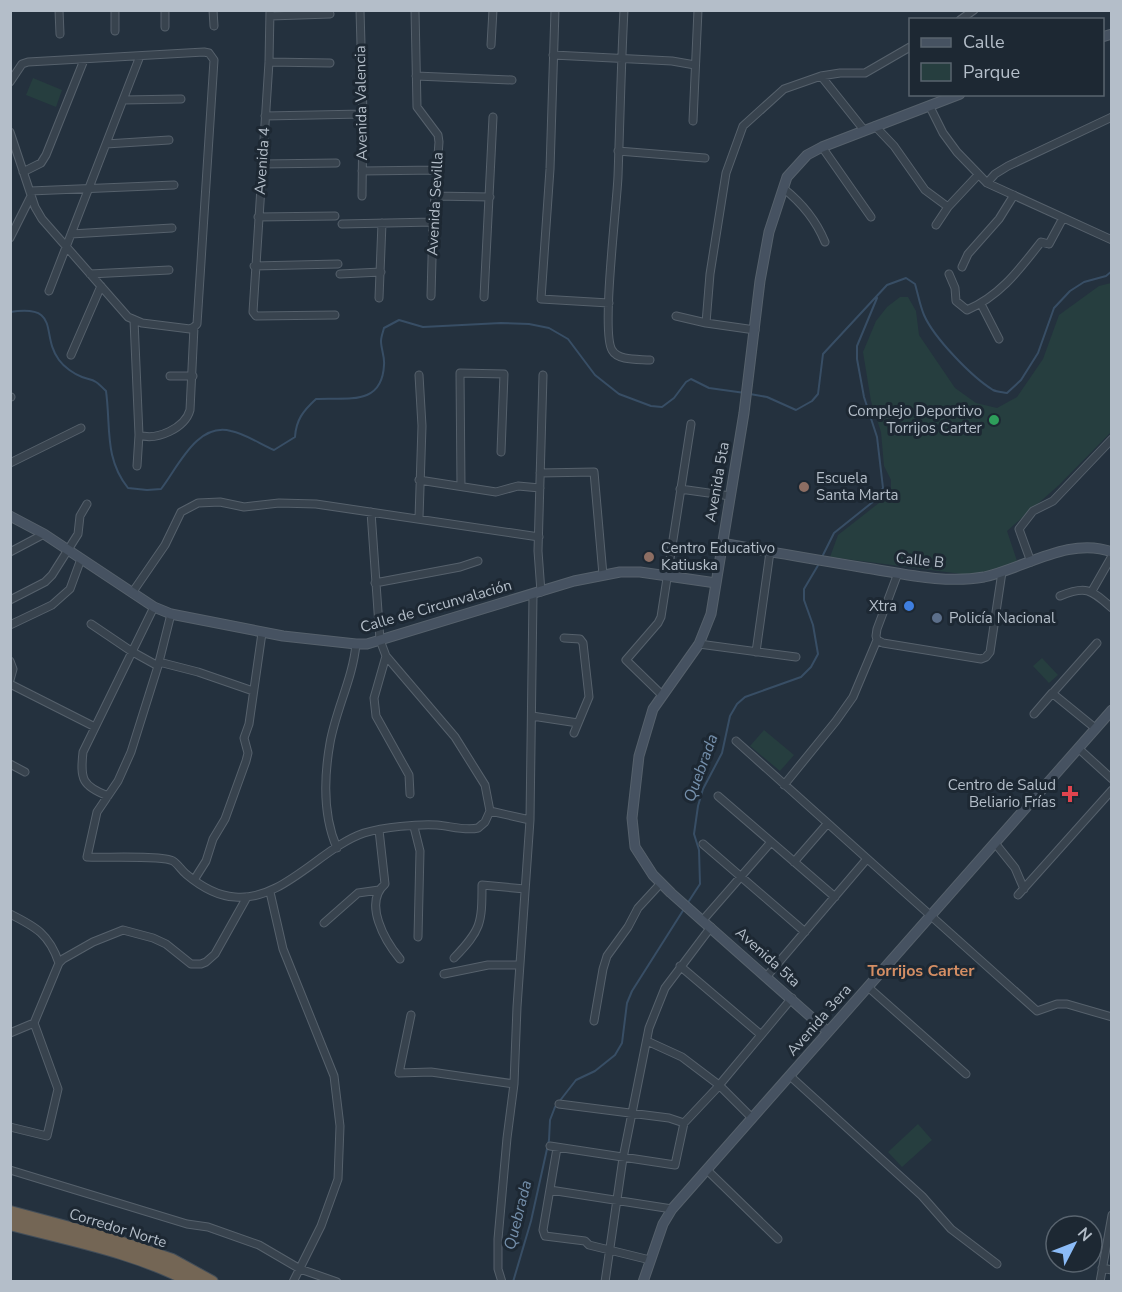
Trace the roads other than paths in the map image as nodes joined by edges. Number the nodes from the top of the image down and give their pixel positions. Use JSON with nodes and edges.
{"nodes":[{"id":1,"x":59,"y":10,"type":"edge"},
{"id":2,"x":115,"y":10,"type":"edge"},
{"id":3,"x":165,"y":10,"type":"edge"},
{"id":4,"x":213,"y":10,"type":"edge"},
{"id":5,"x":360,"y":10,"type":"edge"},
{"id":6,"x":415,"y":10,"type":"edge"},
{"id":7,"x":493,"y":10,"type":"edge"},
{"id":8,"x":555,"y":10,"type":"edge"},
{"id":9,"x":624,"y":10,"type":"edge"},
{"id":10,"x":698,"y":10,"type":"edge"},
{"id":11,"x":270,"y":13,"type":"edge"},
{"id":12,"x":330,"y":14,"type":"dead end"},
{"id":13,"x":214,"y":26,"type":"dead end"},
{"id":14,"x":165,"y":27,"type":"dead end"},
{"id":15,"x":115,"y":32,"type":"dead end"},
{"id":16,"x":60,"y":34,"type":"dead end"},
{"id":17,"x":491,"y":45,"type":"dead end"},
{"id":18,"x":909,"y":48,"type":"edge"},
{"id":19,"x":553,"y":55,"type":"junction"},
{"id":20,"x":140,"y":56,"type":"junction"},
{"id":21,"x":621,"y":58,"type":"junction"},
{"id":22,"x":84,"y":60,"type":"junction"},
{"id":23,"x":269,"y":63,"type":"junction"},
{"id":24,"x":330,"y":63,"type":"dead end"},
{"id":25,"x":695,"y":65,"type":"junction"},
{"id":26,"x":416,"y":76,"type":"junction"},
{"id":27,"x":821,"y":76,"type":"junction"},
{"id":28,"x":512,"y":80,"type":"dead end"},
{"id":29,"x":10,"y":82,"type":"edge"},
{"id":30,"x":955,"y":96,"type":"edge"},
{"id":31,"x":181,"y":99,"type":"dead end"},
{"id":32,"x":123,"y":100,"type":"junction"},
{"id":33,"x":930,"y":107,"type":"junction"},
{"id":34,"x":363,"y":114,"type":"junction"},
{"id":35,"x":265,"y":116,"type":"junction"},
{"id":36,"x":493,"y":117,"type":"dead end"},
{"id":37,"x":1112,"y":117,"type":"edge"},
{"id":38,"x":693,"y":121,"type":"dead end"},
{"id":39,"x":875,"y":126,"type":"junction"},
{"id":40,"x":864,"y":129,"type":"junction"},
{"id":41,"x":10,"y":132,"type":"edge"},
{"id":42,"x":169,"y":140,"type":"dead end"},
{"id":43,"x":106,"y":144,"type":"junction"},
{"id":44,"x":822,"y":147,"type":"junction"},
{"id":45,"x":618,"y":151,"type":"junction"},
{"id":46,"x":705,"y":158,"type":"dead end"},
{"id":47,"x":336,"y":163,"type":"dead end"},
{"id":48,"x":262,"y":164,"type":"junction"},
{"id":49,"x":437,"y":170,"type":"junction"},
{"id":50,"x":362,"y":171,"type":"junction"},
{"id":51,"x":24,"y":172,"type":"junction"},
{"id":52,"x":978,"y":175,"type":"junction"},
{"id":53,"x":987,"y":183,"type":"junction"},
{"id":54,"x":174,"y":185,"type":"dead end"},
{"id":55,"x":89,"y":188,"type":"junction"},
{"id":56,"x":783,"y":188,"type":"junction"},
{"id":57,"x":31,"y":194,"type":"junction"},
{"id":58,"x":1014,"y":195,"type":"junction"},
{"id":59,"x":362,"y":196,"type":"dead end"},
{"id":60,"x":435,"y":196,"type":"junction"},
{"id":61,"x":490,"y":198,"type":"junction"},
{"id":62,"x":948,"y":207,"type":"junction"},
{"id":63,"x":335,"y":216,"type":"dead end"},
{"id":64,"x":871,"y":217,"type":"dead end"},
{"id":65,"x":258,"y":218,"type":"junction"},
{"id":66,"x":1063,"y":218,"type":"junction"},
{"id":67,"x":433,"y":222,"type":"junction"},
{"id":68,"x":382,"y":223,"type":"junction"},
{"id":69,"x":342,"y":224,"type":"dead end"},
{"id":70,"x":936,"y":225,"type":"dead end"},
{"id":71,"x":172,"y":228,"type":"dead end"},
{"id":72,"x":71,"y":234,"type":"junction"},
{"id":73,"x":10,"y":238,"type":"edge"},
{"id":74,"x":1112,"y":240,"type":"edge"},
{"id":75,"x":825,"y":242,"type":"dead end"},
{"id":76,"x":66,"y":247,"type":"junction"},
{"id":77,"x":338,"y":264,"type":"dead end"},
{"id":78,"x":255,"y":266,"type":"junction"},
{"id":79,"x":962,"y":267,"type":"dead end"},
{"id":80,"x":169,"y":270,"type":"dead end"},
{"id":81,"x":381,"y":272,"type":"junction"},
{"id":82,"x":90,"y":274,"type":"junction"},
{"id":83,"x":340,"y":274,"type":"dead end"},
{"id":84,"x":949,"y":274,"type":"dead end"},
{"id":85,"x":101,"y":286,"type":"junction"},
{"id":86,"x":49,"y":291,"type":"dead end"},
{"id":87,"x":431,"y":296,"type":"dead end"},
{"id":88,"x":484,"y":297,"type":"dead end"},
{"id":89,"x":379,"y":298,"type":"dead end"},
{"id":90,"x":609,"y":303,"type":"junction"},
{"id":91,"x":981,"y":304,"type":"junction"},
{"id":92,"x":335,"y":315,"type":"dead end"},
{"id":93,"x":676,"y":316,"type":"dead end"},
{"id":94,"x":134,"y":320,"type":"junction"},
{"id":95,"x":706,"y":323,"type":"junction"},
{"id":96,"x":194,"y":327,"type":"junction"},
{"id":97,"x":755,"y":330,"type":"junction"},
{"id":98,"x":999,"y":339,"type":"dead end"},
{"id":99,"x":71,"y":355,"type":"dead end"},
{"id":100,"x":650,"y":360,"type":"dead end"},
{"id":101,"x":419,"y":375,"type":"dead end"},
{"id":102,"x":543,"y":375,"type":"dead end"},
{"id":103,"x":170,"y":376,"type":"dead end"},
{"id":104,"x":193,"y":376,"type":"junction"},
{"id":105,"x":691,"y":424,"type":"dead end"},
{"id":106,"x":81,"y":428,"type":"dead end"},
{"id":107,"x":139,"y":435,"type":"junction"},
{"id":108,"x":1112,"y":439,"type":"edge"},
{"id":109,"x":501,"y":452,"type":"dead end"},
{"id":110,"x":10,"y":463,"type":"edge"},
{"id":111,"x":137,"y":466,"type":"dead end"},
{"id":112,"x":540,"y":473,"type":"junction"},
{"id":113,"x":420,"y":480,"type":"junction"},
{"id":114,"x":461,"y":486,"type":"junction"},
{"id":115,"x":540,"y":488,"type":"junction"},
{"id":116,"x":680,"y":489,"type":"junction"},
{"id":117,"x":730,"y":496,"type":"junction"},
{"id":118,"x":87,"y":504,"type":"dead end"},
{"id":119,"x":371,"y":512,"type":"junction"},
{"id":120,"x":10,"y":516,"type":"edge"},
{"id":121,"x":419,"y":518,"type":"junction"},
{"id":122,"x":44,"y":534,"type":"junction"},
{"id":123,"x":539,"y":537,"type":"junction"},
{"id":124,"x":722,"y":543,"type":"junction"},
{"id":125,"x":68,"y":550,"type":"junction"},
{"id":126,"x":10,"y":552,"type":"edge"},
{"id":127,"x":770,"y":552,"type":"junction"},
{"id":128,"x":1112,"y":554,"type":"edge"},
{"id":129,"x":81,"y":559,"type":"junction"},
{"id":130,"x":478,"y":561,"type":"dead end"},
{"id":131,"x":1031,"y":562,"type":"junction"},
{"id":132,"x":1002,"y":572,"type":"junction"},
{"id":133,"x":898,"y":573,"type":"junction"},
{"id":134,"x":603,"y":575,"type":"junction"},
{"id":135,"x":666,"y":576,"type":"junction"},
{"id":136,"x":375,"y":583,"type":"junction"},
{"id":137,"x":716,"y":583,"type":"junction"},
{"id":138,"x":1092,"y":591,"type":"junction"},
{"id":139,"x":132,"y":593,"type":"junction"},
{"id":140,"x":537,"y":593,"type":"junction"},
{"id":141,"x":1060,"y":596,"type":"dead end"},
{"id":142,"x":10,"y":600,"type":"edge"},
{"id":143,"x":154,"y":607,"type":"junction"},
{"id":144,"x":1112,"y":608,"type":"edge"},
{"id":145,"x":171,"y":614,"type":"junction"},
{"id":146,"x":91,"y":624,"type":"dead end"},
{"id":147,"x":10,"y":625,"type":"edge"},
{"id":148,"x":262,"y":633,"type":"junction"},
{"id":149,"x":564,"y":638,"type":"dead end"},
{"id":150,"x":380,"y":640,"type":"junction"},
{"id":151,"x":877,"y":640,"type":"junction"},
{"id":152,"x":1097,"y":643,"type":"dead end"},
{"id":153,"x":356,"y":644,"type":"junction"},
{"id":154,"x":699,"y":644,"type":"junction"},
{"id":155,"x":131,"y":651,"type":"junction"},
{"id":156,"x":756,"y":652,"type":"junction"},
{"id":157,"x":386,"y":656,"type":"junction"},
{"id":158,"x":796,"y":657,"type":"dead end"},
{"id":159,"x":10,"y":660,"type":"edge"},
{"id":160,"x":158,"y":664,"type":"junction"},
{"id":161,"x":10,"y":682,"type":"edge"},
{"id":162,"x":253,"y":691,"type":"junction"},
{"id":163,"x":662,"y":695,"type":"junction"},
{"id":164,"x":1112,"y":710,"type":"edge"},
{"id":165,"x":532,"y":716,"type":"junction"},
{"id":166,"x":578,"y":723,"type":"junction"},
{"id":167,"x":95,"y":727,"type":"junction"},
{"id":168,"x":1095,"y":729,"type":"junction"},
{"id":169,"x":574,"y":733,"type":"dead end"},
{"id":170,"x":736,"y":741,"type":"dead end"},
{"id":171,"x":1078,"y":748,"type":"junction"},
{"id":172,"x":10,"y":764,"type":"edge"},
{"id":173,"x":25,"y":772,"type":"dead end"},
{"id":174,"x":1112,"y":779,"type":"edge"},
{"id":175,"x":784,"y":785,"type":"junction"},
{"id":176,"x":1112,"y":790,"type":"edge"},
{"id":177,"x":410,"y":794,"type":"dead end"},
{"id":178,"x":108,"y":796,"type":"junction"},
{"id":179,"x":718,"y":796,"type":"dead end"},
{"id":180,"x":490,"y":811,"type":"junction"},
{"id":181,"x":530,"y":820,"type":"junction"},
{"id":182,"x":827,"y":824,"type":"junction"},
{"id":183,"x":414,"y":826,"type":"junction"},
{"id":184,"x":379,"y":830,"type":"junction"},
{"id":185,"x":771,"y":842,"type":"junction"},
{"id":186,"x":995,"y":843,"type":"junction"},
{"id":187,"x":703,"y":844,"type":"dead end"},
{"id":188,"x":337,"y":848,"type":"junction"},
{"id":189,"x":866,"y":860,"type":"junction"},
{"id":190,"x":794,"y":862,"type":"junction"},
{"id":191,"x":740,"y":876,"type":"junction"},
{"id":192,"x":194,"y":880,"type":"junction"},
{"id":193,"x":661,"y":883,"type":"junction"},
{"id":194,"x":525,"y":889,"type":"junction"},
{"id":195,"x":379,"y":890,"type":"junction"},
{"id":196,"x":270,"y":892,"type":"junction"},
{"id":197,"x":247,"y":897,"type":"junction"},
{"id":198,"x":835,"y":897,"type":"junction"},
{"id":199,"x":10,"y":914,"type":"edge"},
{"id":200,"x":930,"y":917,"type":"junction"},
{"id":201,"x":703,"y":920,"type":"junction"},
{"id":202,"x":324,"y":923,"type":"dead end"},
{"id":203,"x":711,"y":927,"type":"junction"},
{"id":204,"x":805,"y":932,"type":"junction"},
{"id":205,"x":418,"y":937,"type":"dead end"},
{"id":206,"x":454,"y":958,"type":"dead end"},
{"id":207,"x":399,"y":959,"type":"dead end"},
{"id":208,"x":59,"y":963,"type":"junction"},
{"id":209,"x":520,"y":964,"type":"junction"},
{"id":210,"x":680,"y":966,"type":"junction"},
{"id":211,"x":444,"y":974,"type":"dead end"},
{"id":212,"x":767,"y":976,"type":"junction"},
{"id":213,"x":868,"y":987,"type":"junction"},
{"id":214,"x":792,"y":998,"type":"junction"},
{"id":215,"x":411,"y":1014,"type":"dead end"},
{"id":216,"x":1112,"y":1017,"type":"edge"},
{"id":217,"x":594,"y":1021,"type":"dead end"},
{"id":218,"x":34,"y":1023,"type":"junction"},
{"id":219,"x":828,"y":1032,"type":"junction"},
{"id":220,"x":10,"y":1033,"type":"edge"},
{"id":221,"x":760,"y":1035,"type":"junction"},
{"id":222,"x":647,"y":1041,"type":"junction"},
{"id":223,"x":966,"y":1074,"type":"dead end"},
{"id":224,"x":790,"y":1076,"type":"junction"},
{"id":225,"x":514,"y":1084,"type":"junction"},
{"id":226,"x":719,"y":1085,"type":"junction"},
{"id":227,"x":559,"y":1104,"type":"dead end"},
{"id":228,"x":633,"y":1114,"type":"junction"},
{"id":229,"x":752,"y":1118,"type":"junction"},
{"id":230,"x":684,"y":1123,"type":"junction"},
{"id":231,"x":10,"y":1127,"type":"edge"},
{"id":232,"x":624,"y":1158,"type":"junction"},
{"id":233,"x":10,"y":1170,"type":"edge"},
{"id":234,"x":707,"y":1170,"type":"junction"},
{"id":235,"x":550,"y":1190,"type":"junction"},
{"id":236,"x":617,"y":1201,"type":"junction"},
{"id":237,"x":672,"y":1209,"type":"junction"},
{"id":238,"x":10,"y":1212,"type":"edge"},
{"id":239,"x":1112,"y":1215,"type":"edge"},
{"id":240,"x":10,"y":1224,"type":"edge"},
{"id":241,"x":778,"y":1239,"type":"dead end"},
{"id":242,"x":611,"y":1251,"type":"junction"},
{"id":243,"x":1104,"y":1254,"type":"edge"},
{"id":244,"x":650,"y":1260,"type":"junction"},
{"id":245,"x":997,"y":1264,"type":"dead end"},
{"id":246,"x":300,"y":1269,"type":"junction"},
{"id":247,"x":192,"y":1281,"type":"edge"},
{"id":248,"x":212,"y":1281,"type":"edge"},
{"id":249,"x":293,"y":1281,"type":"edge"},
{"id":250,"x":337,"y":1281,"type":"edge"},
{"id":251,"x":501,"y":1281,"type":"edge"},
{"id":252,"x":605,"y":1281,"type":"edge"},
{"id":253,"x":643,"y":1281,"type":"edge"}],
"edges":[{"from":1,"to":16,"type":"street"},
{"from":2,"to":15,"type":"street"},
{"from":3,"to":14,"type":"street"},
{"from":4,"to":13,"type":"street"},
{"from":5,"to":34,"type":"street","name":"Avenida Valencia"},
{"from":6,"to":26,"type":"street","name":"Avenida Sevilla"},
{"from":7,"to":17,"type":"street"},
{"from":8,"to":19,"type":"street"},
{"from":9,"to":21,"type":"street"},
{"from":10,"to":25,"type":"street"},
{"from":11,"to":12,"type":"street"},
{"from":11,"to":23,"type":"street","name":"Avenida 4"},
{"from":18,"to":27,"type":"street"},
{"from":19,"to":21,"type":"street"},
{"from":19,"to":90,"type":"street"},
{"from":20,"to":22,"type":"street"},
{"from":20,"to":32,"type":"street"},
{"from":20,"to":96,"type":"street"},
{"from":21,"to":25,"type":"street"},
{"from":21,"to":45,"type":"street"},
{"from":22,"to":29,"type":"street"},
{"from":22,"to":51,"type":"street"},
{"from":23,"to":24,"type":"street"},
{"from":23,"to":35,"type":"street","name":"Avenida 4"},
{"from":25,"to":38,"type":"street"},
{"from":26,"to":28,"type":"street"},
{"from":26,"to":49,"type":"street","name":"Avenida Sevilla"},
{"from":27,"to":40,"type":"street"},
{"from":27,"to":95,"type":"street"},
{"from":30,"to":33,"type":"street","name":"Avenida 5ta"},
{"from":31,"to":32,"type":"street"},
{"from":32,"to":43,"type":"street"},
{"from":33,"to":39,"type":"street","name":"Avenida 5ta"},
{"from":33,"to":52,"type":"street"},
{"from":34,"to":35,"type":"street"},
{"from":34,"to":50,"type":"street","name":"Avenida Valencia"},
{"from":35,"to":48,"type":"street","name":"Avenida 4"},
{"from":36,"to":61,"type":"street"},
{"from":37,"to":53,"type":"street"},
{"from":39,"to":40,"type":"street","name":"Avenida 5ta"},
{"from":39,"to":62,"type":"street"},
{"from":40,"to":44,"type":"street","name":"Avenida 5ta"},
{"from":41,"to":51,"type":"street"},
{"from":42,"to":43,"type":"street"},
{"from":43,"to":55,"type":"street"},
{"from":44,"to":56,"type":"street","name":"Avenida 5ta"},
{"from":44,"to":64,"type":"street"},
{"from":45,"to":46,"type":"street"},
{"from":45,"to":90,"type":"street"},
{"from":47,"to":48,"type":"street"},
{"from":48,"to":65,"type":"street","name":"Avenida 4"},
{"from":49,"to":50,"type":"street"},
{"from":49,"to":60,"type":"street","name":"Avenida Sevilla"},
{"from":50,"to":59,"type":"street","name":"Avenida Valencia"},
{"from":51,"to":57,"type":"street"},
{"from":52,"to":53,"type":"street"},
{"from":52,"to":62,"type":"street"},
{"from":53,"to":58,"type":"street"},
{"from":54,"to":55,"type":"street"},
{"from":55,"to":57,"type":"street"},
{"from":55,"to":72,"type":"street"},
{"from":56,"to":75,"type":"street"},
{"from":56,"to":97,"type":"street","name":"Avenida 5ta"},
{"from":57,"to":73,"type":"street"},
{"from":57,"to":76,"type":"street"},
{"from":58,"to":66,"type":"street"},
{"from":58,"to":79,"type":"street"},
{"from":60,"to":61,"type":"street"},
{"from":60,"to":67,"type":"street","name":"Avenida Sevilla"},
{"from":61,"to":88,"type":"street"},
{"from":62,"to":70,"type":"street"},
{"from":63,"to":65,"type":"street"},
{"from":65,"to":78,"type":"street","name":"Avenida 4"},
{"from":66,"to":74,"type":"street"},
{"from":66,"to":91,"type":"street"},
{"from":67,"to":68,"type":"street"},
{"from":67,"to":87,"type":"street","name":"Avenida Sevilla"},
{"from":68,"to":69,"type":"street"},
{"from":68,"to":81,"type":"street"},
{"from":71,"to":72,"type":"street"},
{"from":72,"to":76,"type":"street"},
{"from":76,"to":82,"type":"street"},
{"from":76,"to":86,"type":"street"},
{"from":77,"to":78,"type":"street"},
{"from":78,"to":92,"type":"street","name":"Avenida 4"},
{"from":80,"to":82,"type":"street"},
{"from":81,"to":83,"type":"street"},
{"from":81,"to":89,"type":"street"},
{"from":82,"to":85,"type":"street"},
{"from":84,"to":91,"type":"street"},
{"from":85,"to":94,"type":"street"},
{"from":85,"to":99,"type":"street"},
{"from":90,"to":100,"type":"street"},
{"from":91,"to":98,"type":"street"},
{"from":93,"to":95,"type":"street"},
{"from":94,"to":96,"type":"street"},
{"from":94,"to":107,"type":"street"},
{"from":95,"to":97,"type":"street"},
{"from":96,"to":104,"type":"street"},
{"from":97,"to":117,"type":"street","name":"Avenida 5ta"},
{"from":101,"to":113,"type":"street"},
{"from":102,"to":112,"type":"street"},
{"from":103,"to":104,"type":"street"},
{"from":104,"to":107,"type":"street"},
{"from":105,"to":116,"type":"street"},
{"from":106,"to":110,"type":"street"},
{"from":107,"to":111,"type":"street"},
{"from":108,"to":131,"type":"street"},
{"from":109,"to":114,"type":"street"},
{"from":112,"to":115,"type":"street"},
{"from":112,"to":134,"type":"street"},
{"from":113,"to":114,"type":"street"},
{"from":113,"to":121,"type":"street"},
{"from":114,"to":115,"type":"street"},
{"from":115,"to":123,"type":"street"},
{"from":116,"to":117,"type":"street"},
{"from":116,"to":135,"type":"street"},
{"from":117,"to":124,"type":"street","name":"Avenida 5ta"},
{"from":118,"to":125,"type":"street"},
{"from":119,"to":121,"type":"street"},
{"from":119,"to":136,"type":"street"},
{"from":119,"to":139,"type":"street"},
{"from":120,"to":122,"type":"street","name":"Calle de Circunvalación"},
{"from":121,"to":123,"type":"street"},
{"from":122,"to":125,"type":"street","name":"Calle de Circunvalación"},
{"from":122,"to":126,"type":"street"},
{"from":123,"to":140,"type":"street"},
{"from":124,"to":127,"type":"street","name":"Calle B"},
{"from":124,"to":137,"type":"street","name":"Avenida 5ta"},
{"from":125,"to":129,"type":"street","name":"Calle de Circunvalación"},
{"from":125,"to":142,"type":"street"},
{"from":127,"to":133,"type":"street","name":"Calle B"},
{"from":127,"to":156,"type":"street"},
{"from":128,"to":131,"type":"street","name":"Calle B"},
{"from":128,"to":138,"type":"street"},
{"from":129,"to":139,"type":"street","name":"Calle de Circunvalación"},
{"from":129,"to":147,"type":"street"},
{"from":130,"to":136,"type":"street"},
{"from":131,"to":132,"type":"street","name":"Calle B"},
{"from":132,"to":133,"type":"street","name":"Calle B"},
{"from":132,"to":151,"type":"street"},
{"from":133,"to":151,"type":"street"},
{"from":134,"to":135,"type":"street","name":"Calle de Circunvalación"},
{"from":134,"to":140,"type":"street","name":"Calle de Circunvalación"},
{"from":135,"to":137,"type":"street","name":"Calle de Circunvalación"},
{"from":135,"to":163,"type":"street"},
{"from":136,"to":150,"type":"street"},
{"from":137,"to":154,"type":"street","name":"Avenida 5ta"},
{"from":138,"to":141,"type":"street"},
{"from":138,"to":144,"type":"street"},
{"from":139,"to":143,"type":"street","name":"Calle de Circunvalación"},
{"from":140,"to":150,"type":"street","name":"Calle de Circunvalación"},
{"from":140,"to":165,"type":"street"},
{"from":143,"to":145,"type":"street","name":"Calle de Circunvalación"},
{"from":143,"to":155,"type":"street"},
{"from":145,"to":148,"type":"street","name":"Calle de Circunvalación"},
{"from":145,"to":160,"type":"street"},
{"from":146,"to":155,"type":"street"},
{"from":148,"to":153,"type":"street","name":"Calle de Circunvalación"},
{"from":148,"to":162,"type":"street"},
{"from":149,"to":166,"type":"street"},
{"from":150,"to":153,"type":"street","name":"Calle de Circunvalación"},
{"from":150,"to":157,"type":"street"},
{"from":151,"to":175,"type":"street"},
{"from":152,"to":168,"type":"street"},
{"from":153,"to":188,"type":"street"},
{"from":154,"to":156,"type":"street"},
{"from":154,"to":163,"type":"street","name":"Avenida 5ta"},
{"from":155,"to":160,"type":"street"},
{"from":155,"to":167,"type":"street"},
{"from":156,"to":158,"type":"street"},
{"from":157,"to":177,"type":"street"},
{"from":157,"to":180,"type":"street"},
{"from":159,"to":161,"type":"street"},
{"from":160,"to":162,"type":"street"},
{"from":160,"to":178,"type":"street"},
{"from":161,"to":167,"type":"street"},
{"from":162,"to":192,"type":"street"},
{"from":163,"to":193,"type":"street","name":"Avenida 5ta"},
{"from":164,"to":168,"type":"street","name":"Avenida 3era"},
{"from":165,"to":166,"type":"street"},
{"from":165,"to":181,"type":"street"},
{"from":166,"to":169,"type":"street"},
{"from":167,"to":178,"type":"street"},
{"from":168,"to":171,"type":"street","name":"Avenida 3era"},
{"from":170,"to":175,"type":"street"},
{"from":171,"to":174,"type":"street"},
{"from":171,"to":186,"type":"street","name":"Avenida 3era"},
{"from":172,"to":173,"type":"street"},
{"from":175,"to":182,"type":"street"},
{"from":176,"to":186,"type":"street"},
{"from":178,"to":192,"type":"street"},
{"from":179,"to":185,"type":"street"},
{"from":180,"to":181,"type":"street"},
{"from":180,"to":183,"type":"street"},
{"from":181,"to":194,"type":"street"},
{"from":182,"to":189,"type":"street"},
{"from":182,"to":190,"type":"street"},
{"from":183,"to":184,"type":"street"},
{"from":183,"to":205,"type":"street"},
{"from":184,"to":188,"type":"street"},
{"from":184,"to":195,"type":"street"},
{"from":185,"to":190,"type":"street"},
{"from":185,"to":191,"type":"street"},
{"from":186,"to":200,"type":"street","name":"Avenida 3era"},
{"from":187,"to":191,"type":"street"},
{"from":188,"to":196,"type":"street"},
{"from":189,"to":198,"type":"street"},
{"from":189,"to":200,"type":"street"},
{"from":190,"to":198,"type":"street"},
{"from":191,"to":201,"type":"street"},
{"from":191,"to":204,"type":"street"},
{"from":192,"to":197,"type":"street"},
{"from":193,"to":201,"type":"street","name":"Avenida 5ta"},
{"from":193,"to":217,"type":"street"},
{"from":194,"to":206,"type":"street"},
{"from":194,"to":209,"type":"street"},
{"from":195,"to":202,"type":"street"},
{"from":195,"to":207,"type":"street"},
{"from":196,"to":197,"type":"street"},
{"from":196,"to":246,"type":"street"},
{"from":197,"to":208,"type":"street"},
{"from":198,"to":204,"type":"street"},
{"from":199,"to":208,"type":"street"},
{"from":200,"to":213,"type":"street","name":"Avenida 3era"},
{"from":200,"to":216,"type":"street"},
{"from":201,"to":203,"type":"street","name":"Avenida 5ta"},
{"from":203,"to":210,"type":"street"},
{"from":203,"to":212,"type":"street","name":"Avenida 5ta"},
{"from":204,"to":212,"type":"street"},
{"from":208,"to":218,"type":"street"},
{"from":209,"to":211,"type":"street"},
{"from":209,"to":225,"type":"street"},
{"from":210,"to":221,"type":"street"},
{"from":210,"to":222,"type":"street"},
{"from":212,"to":214,"type":"street","name":"Avenida 5ta"},
{"from":213,"to":219,"type":"street","name":"Avenida 3era"},
{"from":213,"to":223,"type":"street"},
{"from":214,"to":219,"type":"street","name":"Avenida 5ta"},
{"from":214,"to":221,"type":"street"},
{"from":215,"to":225,"type":"street"},
{"from":218,"to":220,"type":"street"},
{"from":218,"to":231,"type":"street"},
{"from":219,"to":224,"type":"street","name":"Avenida 3era"},
{"from":221,"to":226,"type":"street"},
{"from":222,"to":226,"type":"street"},
{"from":222,"to":228,"type":"street"},
{"from":224,"to":229,"type":"street","name":"Avenida 3era"},
{"from":224,"to":245,"type":"street"},
{"from":225,"to":251,"type":"street"},
{"from":226,"to":229,"type":"street"},
{"from":226,"to":230,"type":"street"},
{"from":227,"to":228,"type":"street"},
{"from":228,"to":230,"type":"street"},
{"from":228,"to":232,"type":"street"},
{"from":229,"to":234,"type":"street","name":"Avenida 3era"},
{"from":230,"to":232,"type":"street"},
{"from":232,"to":235,"type":"street"},
{"from":232,"to":236,"type":"street"},
{"from":233,"to":246,"type":"street"},
{"from":234,"to":237,"type":"street","name":"Avenida 3era"},
{"from":234,"to":241,"type":"street"},
{"from":235,"to":236,"type":"street"},
{"from":235,"to":242,"type":"street"},
{"from":236,"to":237,"type":"street"},
{"from":236,"to":242,"type":"street"},
{"from":237,"to":244,"type":"street","name":"Avenida 3era"},
{"from":238,"to":248,"type":"highway","name":"Corredor Norte"},
{"from":239,"to":243,"type":"street"},
{"from":240,"to":247,"type":"highway","name":"Corredor Norte"},
{"from":242,"to":244,"type":"street"},
{"from":242,"to":252,"type":"street"},
{"from":244,"to":253,"type":"street","name":"Avenida 3era"},
{"from":246,"to":249,"type":"street"},
{"from":246,"to":250,"type":"street"}]}
